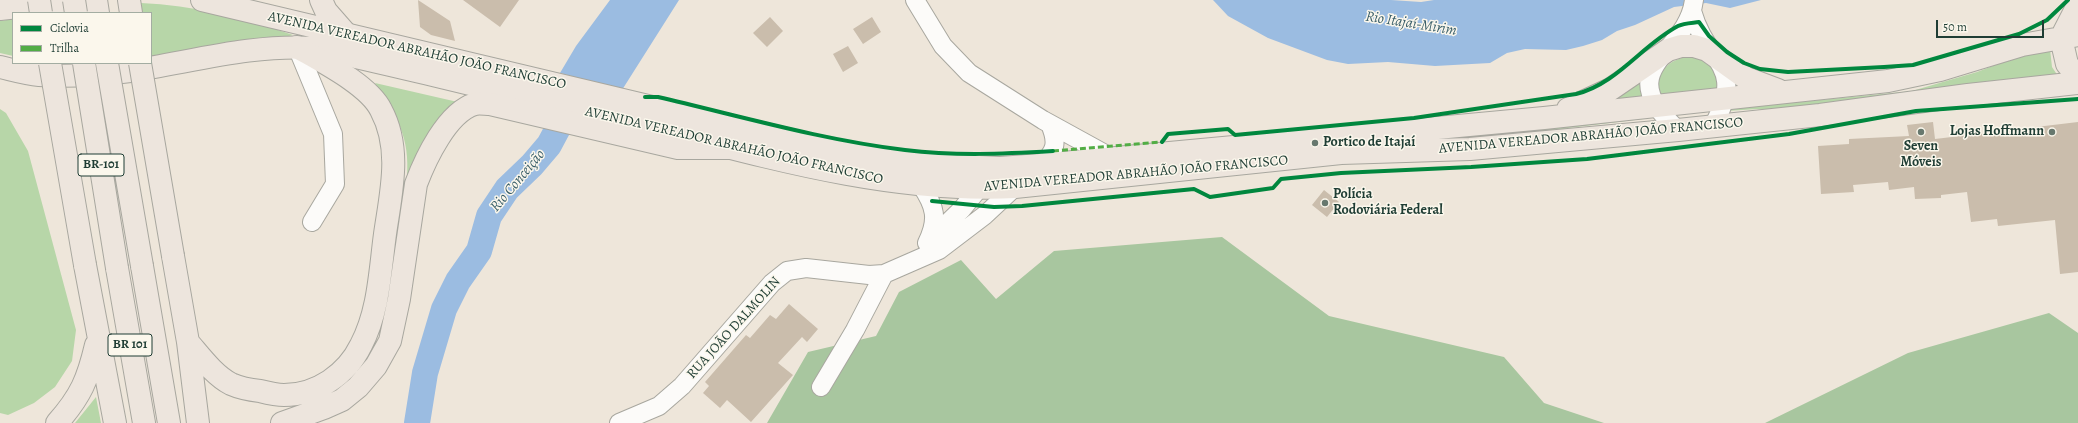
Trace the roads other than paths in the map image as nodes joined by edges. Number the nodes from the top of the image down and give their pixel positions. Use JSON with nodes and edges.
{"nodes":[{"id":1,"x":74,"y":0,"type":"edge"},
{"id":2,"x":80,"y":0,"type":"edge"},
{"id":3,"x":96,"y":0,"type":"edge"},
{"id":4,"x":129,"y":0,"type":"edge"},
{"id":5,"x":202,"y":0,"type":"edge"},
{"id":6,"x":321,"y":0,"type":"edge"},
{"id":7,"x":915,"y":0,"type":"edge"},
{"id":8,"x":1693,"y":4,"type":"edge"},
{"id":9,"x":2078,"y":5,"type":"edge"},
{"id":10,"x":35,"y":6,"type":"edge"},
{"id":11,"x":0,"y":9,"type":"edge"},
{"id":12,"x":76,"y":12,"type":"edge"},
{"id":13,"x":98,"y":12,"type":"edge"},
{"id":14,"x":131,"y":12,"type":"edge"},
{"id":15,"x":347,"y":35,"type":"junction"},
{"id":16,"x":2069,"y":36,"type":"edge"},
{"id":17,"x":297,"y":47,"type":"junction"},
{"id":18,"x":1662,"y":53,"type":"junction"},
{"id":19,"x":1714,"y":54,"type":"junction"},
{"id":20,"x":152,"y":62,"type":"edge"},
{"id":21,"x":84,"y":64,"type":"edge"},
{"id":22,"x":140,"y":64,"type":"edge"},
{"id":23,"x":140,"y":64,"type":"edge"},
{"id":24,"x":0,"y":67,"type":"edge"},
{"id":25,"x":110,"y":68,"type":"edge"},
{"id":26,"x":44,"y":69,"type":"edge"},
{"id":27,"x":2078,"y":77,"type":"edge"},
{"id":28,"x":2078,"y":83,"type":"edge"},
{"id":29,"x":1785,"y":92,"type":"junction"},
{"id":30,"x":526,"y":96,"type":"junction"},
{"id":31,"x":1726,"y":97,"type":"junction"},
{"id":32,"x":1657,"y":106,"type":"junction"},
{"id":33,"x":1544,"y":118,"type":"junction"},
{"id":34,"x":639,"y":123,"type":"junction"},
{"id":35,"x":1050,"y":124,"type":"junction"},
{"id":36,"x":1713,"y":126,"type":"junction"},
{"id":37,"x":1678,"y":130,"type":"junction"},
{"id":38,"x":1114,"y":159,"type":"junction"},
{"id":39,"x":1041,"y":165,"type":"junction"},
{"id":40,"x":1000,"y":168,"type":"junction"},
{"id":41,"x":921,"y":185,"type":"junction"},
{"id":42,"x":1015,"y":187,"type":"junction"},
{"id":43,"x":977,"y":189,"type":"junction"},
{"id":44,"x":312,"y":222,"type":"dead end"},
{"id":45,"x":927,"y":243,"type":"junction"},
{"id":46,"x":906,"y":263,"type":"junction"},
{"id":47,"x":117,"y":268,"type":"joint"},
{"id":48,"x":884,"y":274,"type":"junction"},
{"id":49,"x":98,"y":338,"type":"junction"},
{"id":50,"x":188,"y":342,"type":"junction"},
{"id":51,"x":821,"y":387,"type":"dead end"},
{"id":52,"x":57,"y":423,"type":"edge"},
{"id":53,"x":115,"y":423,"type":"edge"},
{"id":54,"x":144,"y":423,"type":"edge"},
{"id":55,"x":169,"y":423,"type":"edge"},
{"id":56,"x":198,"y":423,"type":"edge"},
{"id":57,"x":282,"y":423,"type":"edge"},
{"id":58,"x":619,"y":423,"type":"edge"}],
"edges":[{"from":1,"to":12,"type":"main road","bridge":true},
{"from":2,"to":10,"type":"main road"},
{"from":3,"to":13,"type":"main road"},
{"from":4,"to":14,"type":"main road"},
{"from":5,"to":15,"type":"main road","name":"AVENIDA VEREADOR ABRAHÃO JOÃO FRANCISCO"},
{"from":6,"to":15,"type":"main road"},
{"from":7,"to":35,"type":"street"},
{"from":8,"to":18,"type":"street"},
{"from":8,"to":19,"type":"street"},
{"from":9,"to":16,"type":"main road"},
{"from":10,"to":11,"type":"main road"},
{"from":15,"to":30,"type":"main road","name":"AVENIDA VEREADOR ABRAHÃO JOÃO FRANCISCO"},
{"from":16,"to":27,"type":"main road"},
{"from":16,"to":29,"type":"main road","name":"AVENIDA VEREADOR ABRAHÃO JOÃO FRANCISCO"},
{"from":17,"to":20,"type":"main road","name":"AVENIDA VEREADOR ABRAHÃO JOÃO FRANCISCO"},
{"from":17,"to":30,"type":"main road","name":"AVENIDA VEREADOR ABRAHÃO JOÃO FRANCISCO"},
{"from":17,"to":44,"type":"street"},
{"from":17,"to":50,"type":"main road"},
{"from":18,"to":19,"type":"main road"},
{"from":18,"to":32,"type":"street"},
{"from":18,"to":33,"type":"main road"},
{"from":19,"to":29,"type":"main road"},
{"from":19,"to":31,"type":"street"},
{"from":21,"to":47,"type":"main road","number":"BR-101","bridge":true},
{"from":22,"to":25,"type":"main road","name":"AVENIDA VEREADOR ABRAHÃO JOÃO FRANCISCO"},
{"from":23,"to":50,"type":"main road","bridge":true},
{"from":24,"to":26,"type":"main road","name":"AVENIDA VEREADOR ABRAHÃO JOÃO FRANCISCO"},
{"from":25,"to":26,"type":"main road","name":"AVENIDA VEREADOR ABRAHÃO JOÃO FRANCISCO"},
{"from":25,"to":55,"type":"main road","number":"BR-101","bridge":true},
{"from":26,"to":49,"type":"main road","bridge":true},
{"from":28,"to":36,"type":"main road","name":"AVENIDA VEREADOR ABRAHÃO JOÃO FRANCISCO"},
{"from":29,"to":31,"type":"main road","name":"AVENIDA VEREADOR ABRAHÃO JOÃO FRANCISCO"},
{"from":30,"to":34,"type":"main road"},
{"from":30,"to":34,"type":"main road","name":"AVENIDA VEREADOR ABRAHÃO JOÃO FRANCISCO"},
{"from":30,"to":57,"type":"main road"},
{"from":31,"to":32,"type":"main road","name":"AVENIDA VEREADOR ABRAHÃO JOÃO FRANCISCO"},
{"from":31,"to":36,"type":"street"},
{"from":32,"to":33,"type":"main road","name":"AVENIDA VEREADOR ABRAHÃO JOÃO FRANCISCO"},
{"from":32,"to":37,"type":"street"},
{"from":33,"to":38,"type":"main road","name":"AVENIDA VEREADOR ABRAHÃO JOÃO FRANCISCO"},
{"from":34,"to":40,"type":"main road","name":"AVENIDA VEREADOR ABRAHÃO JOÃO FRANCISCO"},
{"from":34,"to":41,"type":"main road","name":"AVENIDA VEREADOR ABRAHÃO JOÃO FRANCISCO"},
{"from":35,"to":38,"type":"street"},
{"from":35,"to":39,"type":"street"},
{"from":36,"to":37,"type":"main road","name":"AVENIDA VEREADOR ABRAHÃO JOÃO FRANCISCO"},
{"from":37,"to":42,"type":"main road","name":"AVENIDA VEREADOR ABRAHÃO JOÃO FRANCISCO"},
{"from":38,"to":39,"type":"main road","name":"AVENIDA VEREADOR ABRAHÃO JOÃO FRANCISCO"},
{"from":39,"to":40,"type":"main road","name":"AVENIDA VEREADOR ABRAHÃO JOÃO FRANCISCO"},
{"from":40,"to":43,"type":"street","name":"RUA JOÃO DALMOLIN"},
{"from":41,"to":43,"type":"main road","name":"AVENIDA VEREADOR ABRAHÃO JOÃO FRANCISCO"},
{"from":41,"to":45,"type":"street","name":"RUA JOÃO DALMOLIN"},
{"from":42,"to":43,"type":"main road","name":"AVENIDA VEREADOR ABRAHÃO JOÃO FRANCISCO"},
{"from":42,"to":46,"type":"street","name":"RUA JOÃO DALMOLIN"},
{"from":43,"to":45,"type":"street","name":"RUA JOÃO DALMOLIN"},
{"from":45,"to":46,"type":"street","name":"RUA JOÃO DALMOLIN"},
{"from":46,"to":48,"type":"street","name":"RUA JOÃO DALMOLIN"},
{"from":47,"to":54,"type":"main road","number":"BR 101"},
{"from":48,"to":51,"type":"street"},
{"from":48,"to":58,"type":"street","name":"RUA JOÃO DALMOLIN"},
{"from":49,"to":52,"type":"main road"},
{"from":49,"to":53,"type":"main road"},
{"from":50,"to":56,"type":"main road"}]}
